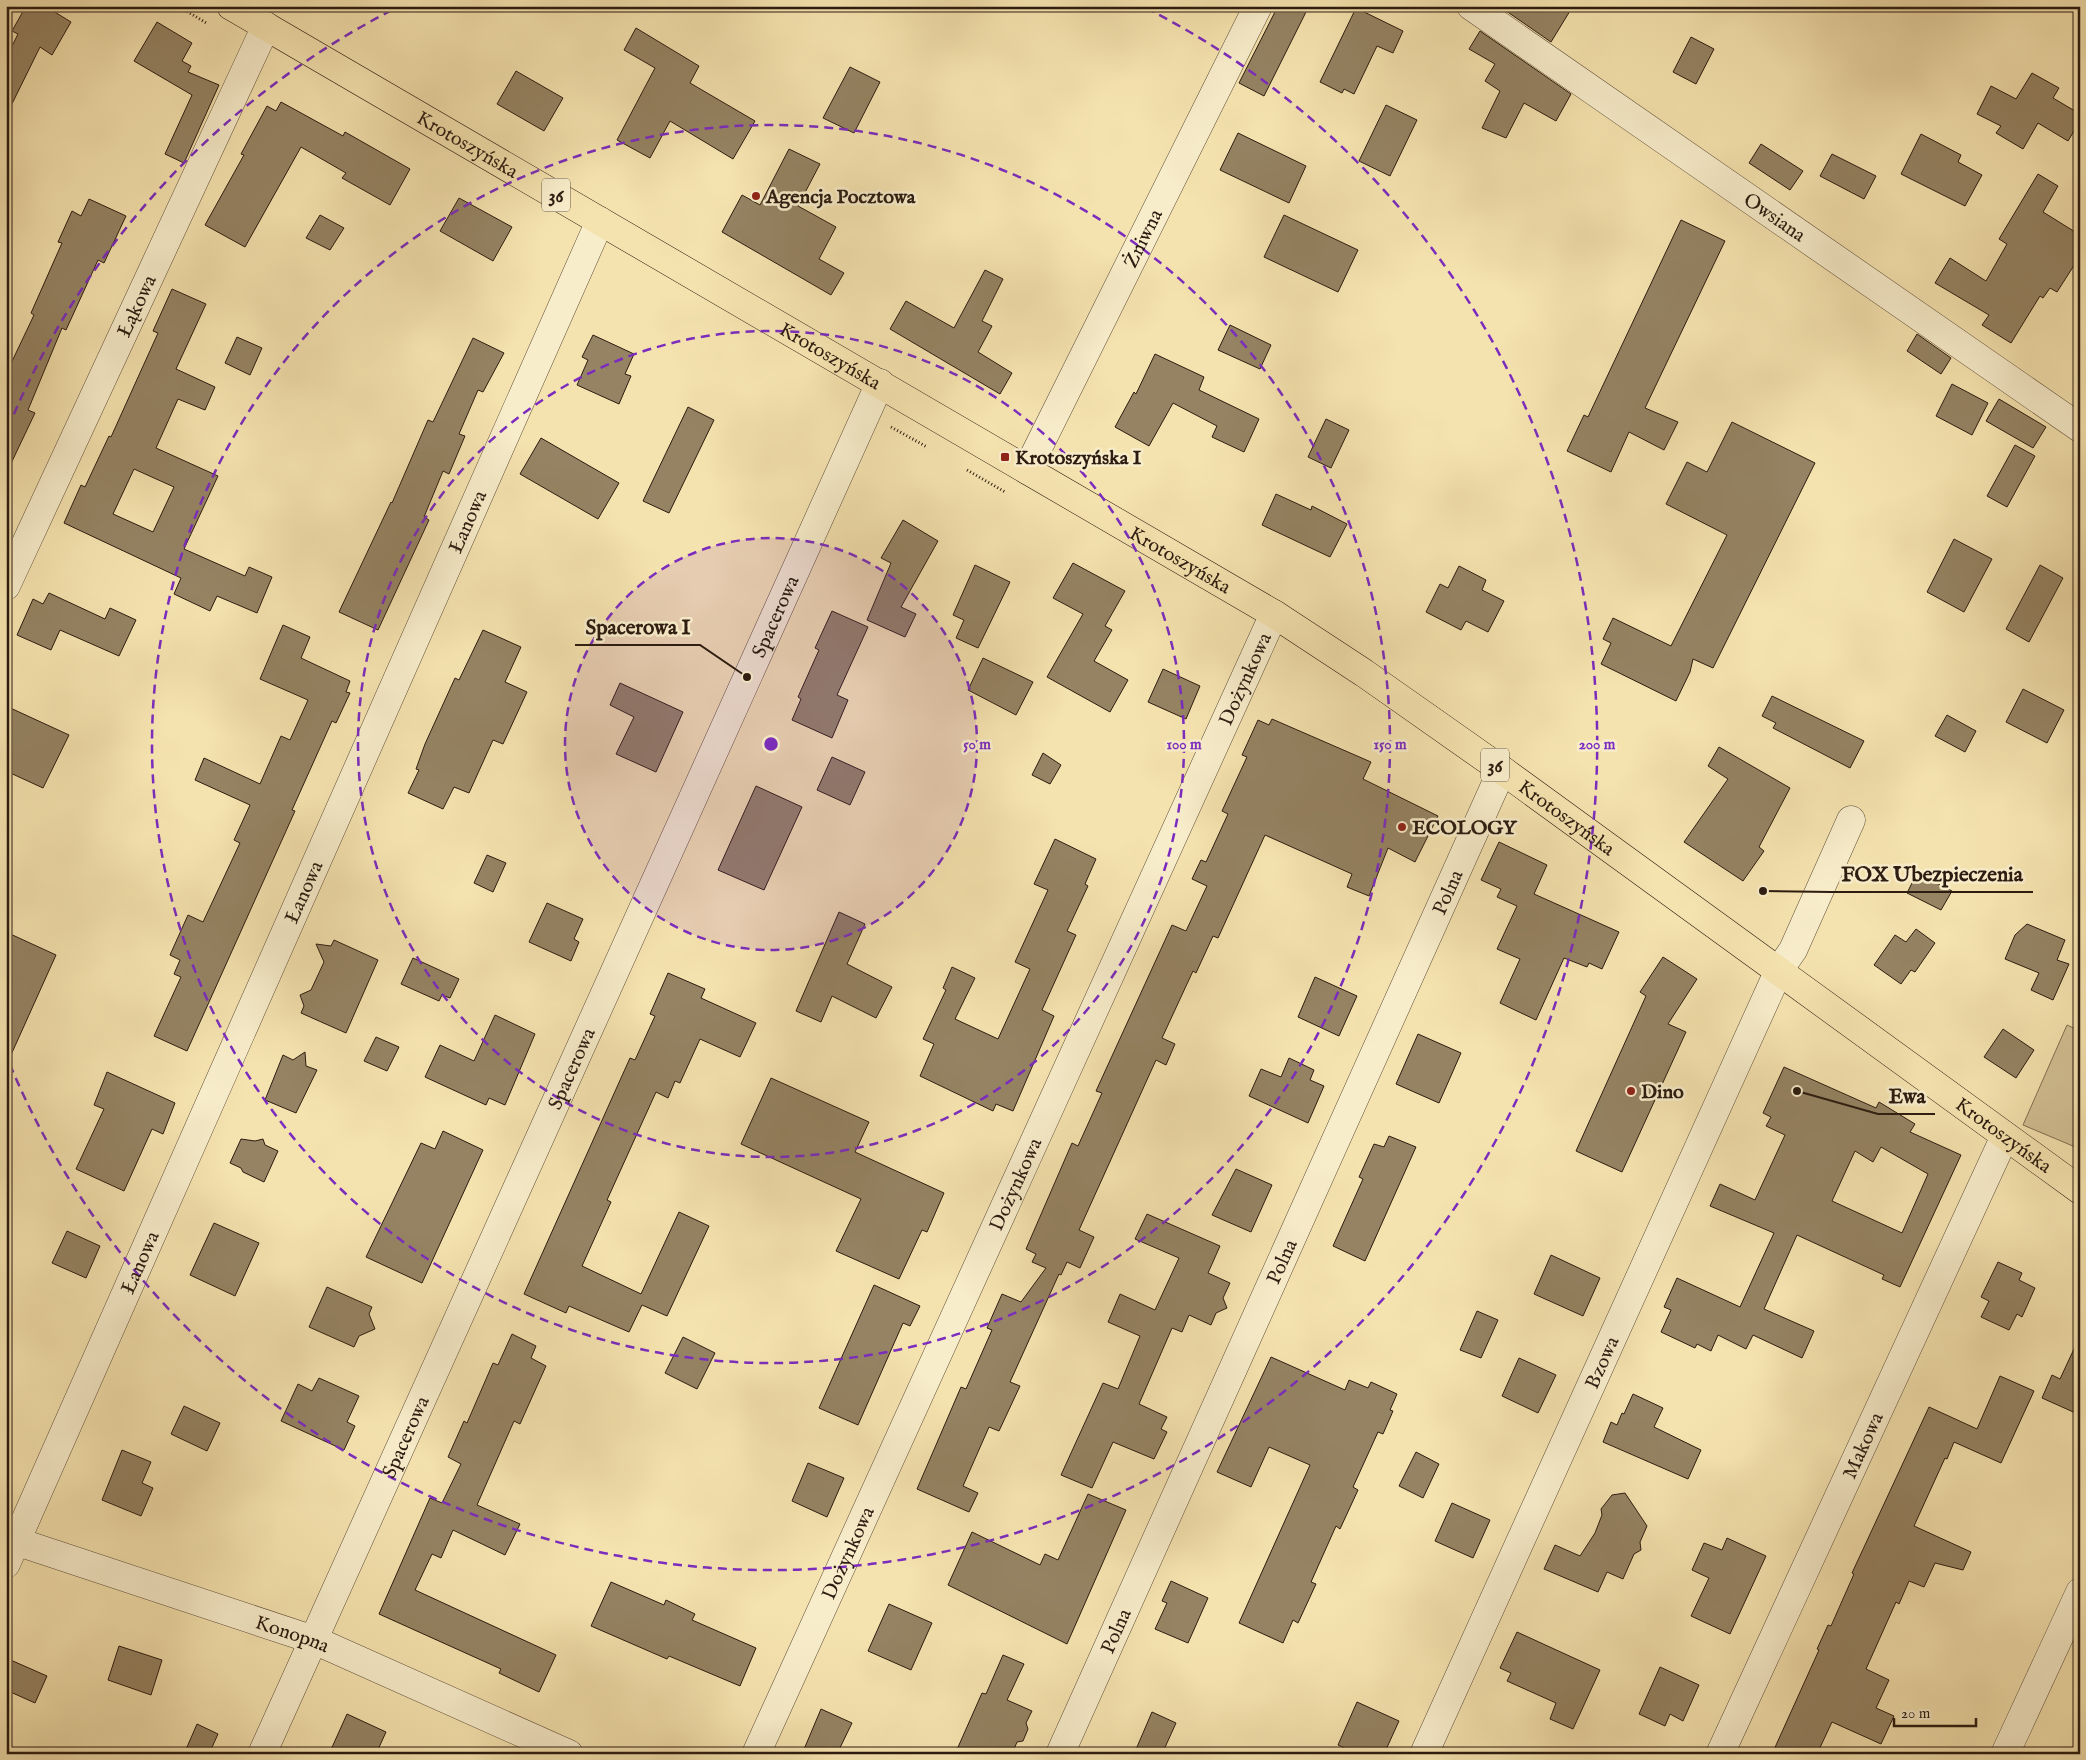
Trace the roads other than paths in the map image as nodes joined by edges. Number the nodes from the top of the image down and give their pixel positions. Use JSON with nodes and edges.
{"nodes":[{"id":1,"x":231,"y":6,"type":"edge"},
{"id":2,"x":1258,"y":6,"type":"edge"},
{"id":3,"x":1471,"y":6,"type":"edge"},
{"id":4,"x":266,"y":26,"type":"junction"},
{"id":5,"x":600,"y":221,"type":"junction"},
{"id":6,"x":880,"y":383,"type":"junction"},
{"id":7,"x":2080,"y":428,"type":"edge"},
{"id":8,"x":1026,"y":470,"type":"junction"},
{"id":9,"x":6,"y":586,"type":"edge"},
{"id":10,"x":1274,"y":614,"type":"junction"},
{"id":11,"x":1502,"y":770,"type":"junction"},
{"id":12,"x":1850,"y":820,"type":"dead end"},
{"id":13,"x":1779,"y":970,"type":"junction"},
{"id":14,"x":2005,"y":1136,"type":"junction"},
{"id":15,"x":2080,"y":1190,"type":"edge"},
{"id":16,"x":10,"y":1548,"type":"edge"},
{"id":17,"x":2080,"y":1592,"type":"edge"},
{"id":18,"x":314,"y":1640,"type":"junction"},
{"id":19,"x":262,"y":1754,"type":"edge"},
{"id":20,"x":569,"y":1754,"type":"edge"},
{"id":21,"x":756,"y":1754,"type":"edge"},
{"id":22,"x":1060,"y":1754,"type":"edge"},
{"id":23,"x":1424,"y":1754,"type":"edge"},
{"id":24,"x":1720,"y":1754,"type":"edge"},
{"id":25,"x":2005,"y":1754,"type":"edge"}],
"edges":[{"from":1,"to":4,"type":"main road","name":"Krotoszyńska","number":"36"},
{"from":2,"to":8,"type":"street","name":"Żniwna"},
{"from":3,"to":7,"type":"street","name":"Owsiana"},
{"from":4,"to":5,"type":"main road","name":"Krotoszyńska","number":"36"},
{"from":4,"to":9,"type":"street","name":"Łąkowa"},
{"from":5,"to":6,"type":"main road","name":"Krotoszyńska","number":"36"},
{"from":5,"to":16,"type":"street","name":"Łanowa"},
{"from":6,"to":8,"type":"main road","name":"Krotoszyńska","number":"36"},
{"from":6,"to":18,"type":"street","name":"Spacerowa"},
{"from":8,"to":10,"type":"main road","name":"Krotoszyńska","number":"36"},
{"from":10,"to":11,"type":"main road","name":"Krotoszyńska","number":"36"},
{"from":10,"to":21,"type":"street","name":"Dożynkowa"},
{"from":11,"to":13,"type":"main road","name":"Krotoszyńska","number":"36"},
{"from":11,"to":22,"type":"street","name":"Polna"},
{"from":12,"to":13,"type":"street","name":"Bzowa"},
{"from":13,"to":14,"type":"main road","name":"Krotoszyńska","number":"36"},
{"from":13,"to":23,"type":"street","name":"Bzowa"},
{"from":14,"to":15,"type":"main road","name":"Krotoszyńska","number":"36"},
{"from":14,"to":24,"type":"street","name":"Makowa"},
{"from":16,"to":18,"type":"street","name":"Konopna"},
{"from":17,"to":25,"type":"street"},
{"from":18,"to":19,"type":"street","name":"Spacerowa"},
{"from":18,"to":20,"type":"street","name":"Konopna"}]}
